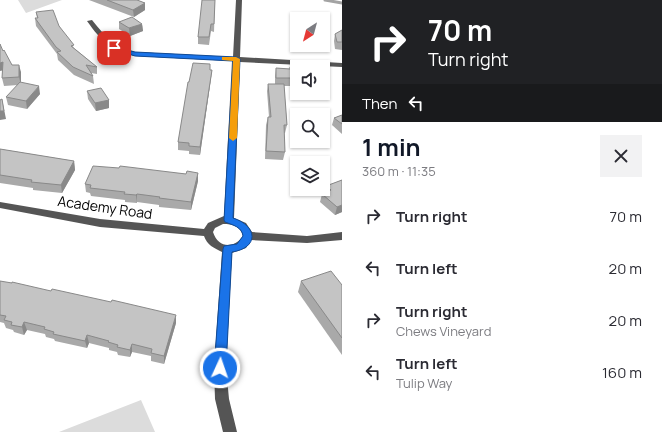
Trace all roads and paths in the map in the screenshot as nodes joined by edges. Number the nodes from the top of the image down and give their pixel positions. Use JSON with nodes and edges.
{"nodes":[{"id":1,"x":239,"y":0,"type":"edge"},
{"id":2,"x":90,"y":21,"type":"dead end"},
{"id":3,"x":236,"y":59,"type":"junction"},
{"id":4,"x":342,"y":65,"type":"edge"},
{"id":5,"x":0,"y":206,"type":"edge"},
{"id":6,"x":229,"y":220,"type":"junction"},
{"id":7,"x":208,"y":233,"type":"junction"},
{"id":8,"x":248,"y":236,"type":"junction"},
{"id":9,"x":342,"y":236,"type":"edge"},
{"id":10,"x":227,"y":249,"type":"junction"},
{"id":11,"x":230,"y":432,"type":"edge"}],
"edges":[{"from":1,"to":3,"type":"street"},
{"from":2,"to":3,"type":"street"},
{"from":3,"to":4,"type":"street"},
{"from":3,"to":6,"type":"street"},
{"from":5,"to":7,"type":"street","name":"Academy Road"},
{"from":6,"to":7,"type":"street"},
{"from":6,"to":8,"type":"street"},
{"from":7,"to":10,"type":"street"},
{"from":8,"to":9,"type":"street"},
{"from":8,"to":10,"type":"street"},
{"from":10,"to":11,"type":"street"}]}
